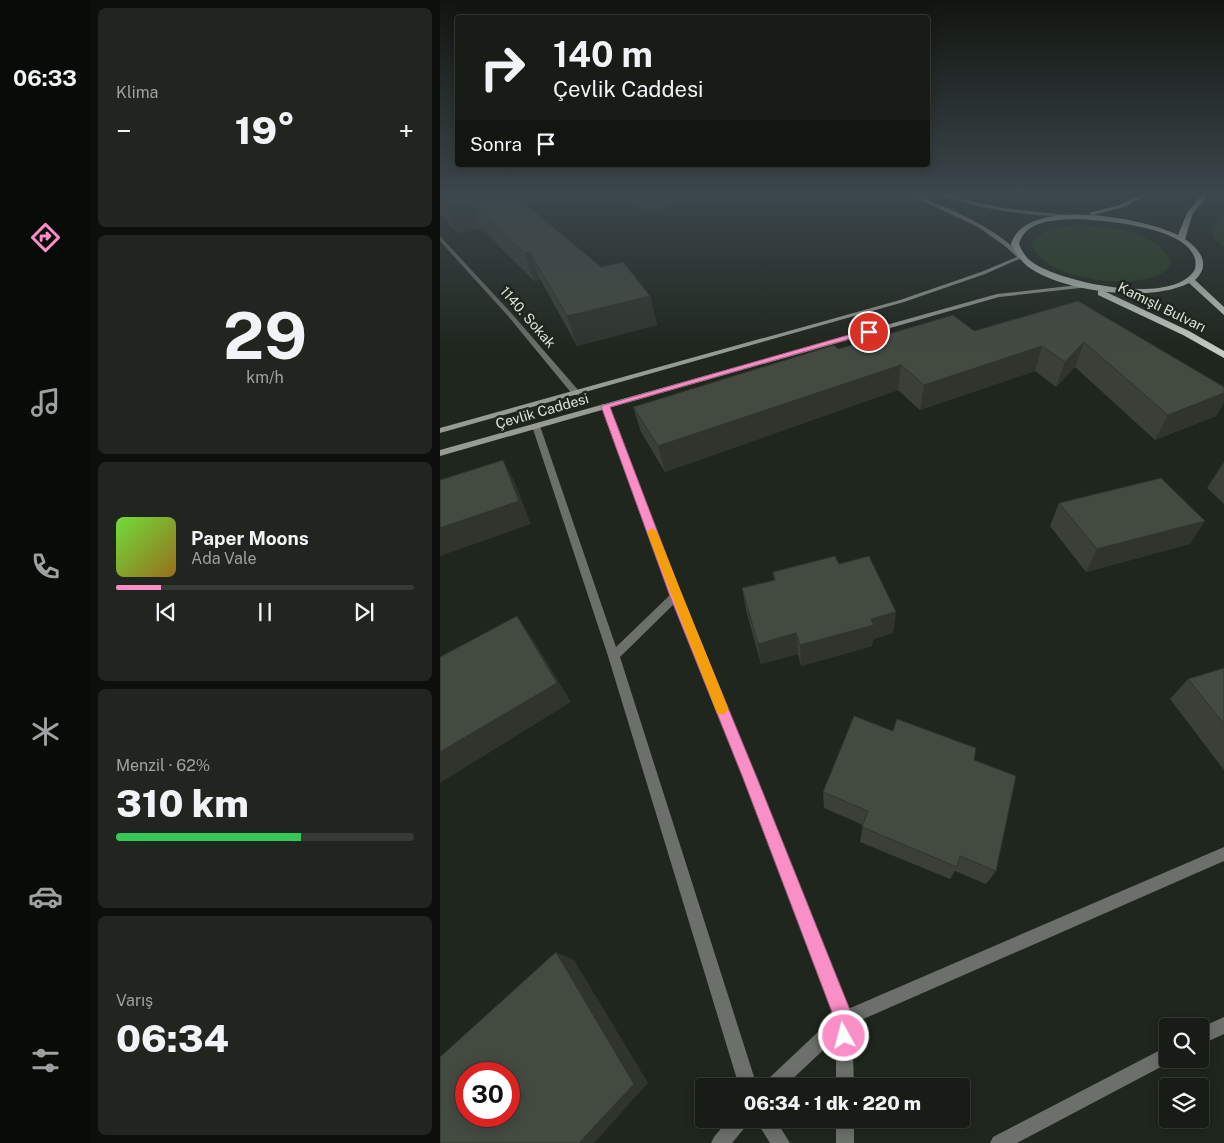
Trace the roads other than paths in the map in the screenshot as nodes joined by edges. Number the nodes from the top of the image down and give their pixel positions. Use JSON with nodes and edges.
{"nodes":[{"id":1,"x":447,"y":245,"type":"edge"},
{"id":2,"x":1009,"y":245,"type":"edge"},
{"id":3,"x":1016,"y":245,"type":"edge"},
{"id":4,"x":1188,"y":245,"type":"edge"},
{"id":5,"x":1021,"y":257,"type":"junction"},
{"id":6,"x":1190,"y":280,"type":"junction"},
{"id":7,"x":1087,"y":286,"type":"junction"},
{"id":8,"x":1224,"y":312,"type":"edge"},
{"id":9,"x":1224,"y":356,"type":"edge"},
{"id":10,"x":576,"y":393,"type":"junction"},
{"id":11,"x":605,"y":406,"type":"junction"},
{"id":12,"x":536,"y":426,"type":"junction"},
{"id":13,"x":440,"y":431,"type":"edge"},
{"id":14,"x":440,"y":453,"type":"edge"},
{"id":15,"x":676,"y":596,"type":"junction"},
{"id":16,"x":614,"y":656,"type":"junction"},
{"id":17,"x":1224,"y":854,"type":"edge"},
{"id":18,"x":844,"y":1020,"type":"junction"},
{"id":19,"x":1224,"y":1024,"type":"edge"},
{"id":20,"x":1209,"y":1032,"type":"edge"},
{"id":21,"x":1159,"y":1059,"type":"edge"},
{"id":22,"x":746,"y":1078,"type":"edge"},
{"id":23,"x":782,"y":1078,"type":"edge"},
{"id":24,"x":845,"y":1078,"type":"edge"},
{"id":25,"x":733,"y":1128,"type":"edge"},
{"id":26,"x":770,"y":1128,"type":"edge"},
{"id":27,"x":845,"y":1128,"type":"edge"},
{"id":28,"x":720,"y":1143,"type":"edge"},
{"id":29,"x":781,"y":1143,"type":"edge"},
{"id":30,"x":845,"y":1143,"type":"edge"},
{"id":31,"x":998,"y":1143,"type":"edge"}],
"edges":[{"from":1,"to":10,"type":"street","name":"1140. Sokak"},
{"from":2,"to":5,"type":"main road"},
{"from":3,"to":5,"type":"highway"},
{"from":4,"to":6,"type":"highway"},
{"from":5,"to":7,"type":"highway"},
{"from":5,"to":10,"type":"main road","name":"Çevlik Caddesi"},
{"from":6,"to":7,"type":"highway"},
{"from":6,"to":8,"type":"highway","name":"Kamışlı Bulvarı"},
{"from":7,"to":9,"type":"highway","name":"Kamışlı Bulvarı"},
{"from":7,"to":11,"type":"main road","name":"Çevlik Caddesi"},
{"from":10,"to":13,"type":"main road","name":"Çevlik Caddesi"},
{"from":11,"to":12,"type":"main road","name":"Çevlik Caddesi"},
{"from":11,"to":15,"type":"street"},
{"from":12,"to":14,"type":"main road","name":"Çevlik Caddesi"},
{"from":12,"to":16,"type":"street"},
{"from":15,"to":16,"type":"street"},
{"from":15,"to":18,"type":"street"},
{"from":16,"to":22,"type":"street"},
{"from":17,"to":18,"type":"street"},
{"from":18,"to":23,"type":"street"},
{"from":18,"to":24,"type":"street"},
{"from":19,"to":20,"type":"street"},
{"from":21,"to":31,"type":"street"},
{"from":25,"to":28,"type":"street"},
{"from":26,"to":29,"type":"street"},
{"from":27,"to":30,"type":"street"}]}
